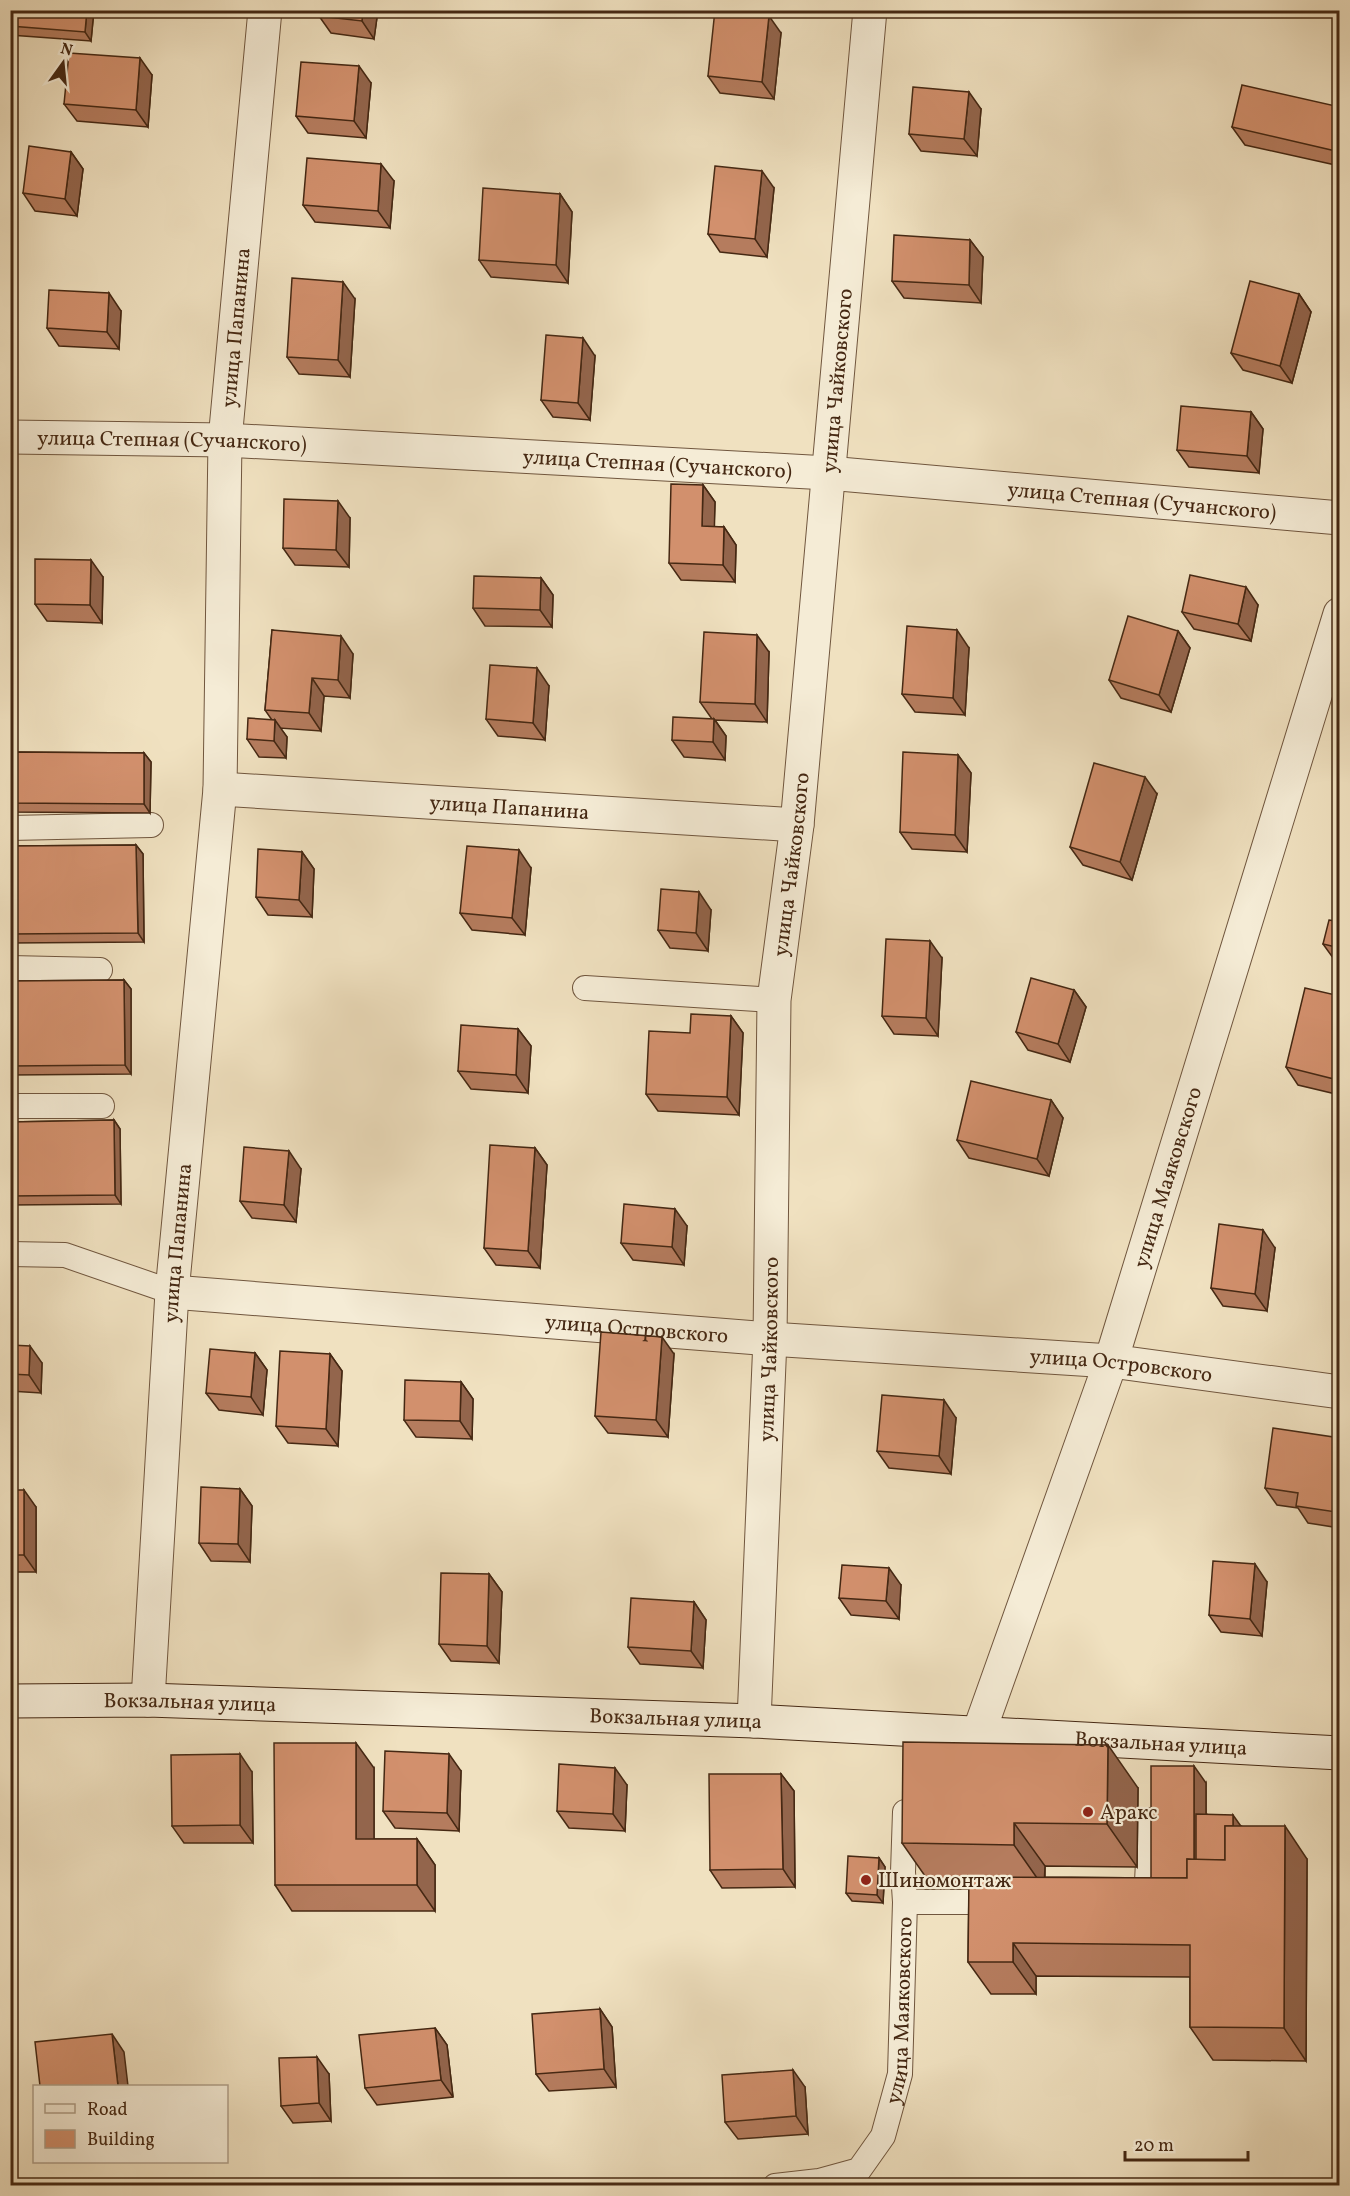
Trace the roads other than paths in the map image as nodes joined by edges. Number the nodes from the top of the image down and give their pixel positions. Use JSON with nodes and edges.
{"nodes":[{"id":1,"x":265,"y":10,"type":"edge"},
{"id":2,"x":870,"y":10,"type":"edge"},
{"id":3,"x":10,"y":436,"type":"edge"},
{"id":4,"x":225,"y":440,"type":"junction"},
{"id":5,"x":828,"y":473,"type":"junction"},
{"id":6,"x":1340,"y":518,"type":"edge"},
{"id":7,"x":1340,"y":614,"type":"edge"},
{"id":8,"x":220,"y":789,"type":"junction"},
{"id":9,"x":151,"y":825,"type":"dead end"},
{"id":10,"x":797,"y":825,"type":"junction"},
{"id":11,"x":10,"y":828,"type":"edge"},
{"id":12,"x":10,"y":968,"type":"edge"},
{"id":13,"x":100,"y":970,"type":"dead end"},
{"id":14,"x":585,"y":988,"type":"dead end"},
{"id":15,"x":774,"y":1000,"type":"junction"},
{"id":16,"x":10,"y":1106,"type":"edge"},
{"id":17,"x":102,"y":1106,"type":"dead end"},
{"id":18,"x":10,"y":1254,"type":"edge"},
{"id":19,"x":172,"y":1292,"type":"junction"},
{"id":20,"x":770,"y":1339,"type":"junction"},
{"id":21,"x":1111,"y":1361,"type":"junction"},
{"id":22,"x":1340,"y":1392,"type":"edge"},
{"id":23,"x":148,"y":1700,"type":"junction"},
{"id":24,"x":10,"y":1701,"type":"edge"},
{"id":25,"x":754,"y":1721,"type":"junction"},
{"id":26,"x":979,"y":1732,"type":"junction"},
{"id":27,"x":1340,"y":1753,"type":"edge"},
{"id":28,"x":905,"y":1788,"type":"edge"},
{"id":29,"x":1150,"y":1820,"type":"edge"},
{"id":30,"x":1101,"y":1901,"type":"edge"},
{"id":31,"x":905,"y":1902,"type":"junction"},
{"id":32,"x":1021,"y":1902,"type":"edge"},
{"id":33,"x":775,"y":2186,"type":"edge"}],
"edges":[{"from":1,"to":4,"type":"street","name":"улица Папанина"},
{"from":2,"to":5,"type":"street","name":"улица Чайковского"},
{"from":3,"to":4,"type":"street","name":"улица Степная (Сучанского)"},
{"from":4,"to":5,"type":"street","name":"улица Степная (Сучанского)"},
{"from":4,"to":8,"type":"street","name":"улица Папанина"},
{"from":5,"to":6,"type":"street","name":"улица Степная (Сучанского)"},
{"from":5,"to":10,"type":"street","name":"улица Чайковского"},
{"from":7,"to":21,"type":"street","name":"улица Маяковского"},
{"from":8,"to":10,"type":"street","name":"улица Папанина"},
{"from":8,"to":19,"type":"street","name":"улица Папанина"},
{"from":9,"to":11,"type":"lane"},
{"from":10,"to":15,"type":"street","name":"улица Чайковского"},
{"from":12,"to":13,"type":"lane"},
{"from":14,"to":15,"type":"lane"},
{"from":15,"to":20,"type":"street","name":"улица Чайковского"},
{"from":16,"to":17,"type":"lane"},
{"from":18,"to":19,"type":"lane","name":"улица Островского"},
{"from":19,"to":20,"type":"street","name":"улица Островского"},
{"from":19,"to":23,"type":"street","name":"улица Папанина"},
{"from":20,"to":21,"type":"street","name":"улица Островского"},
{"from":20,"to":25,"type":"street","name":"улица Чайковского"},
{"from":21,"to":22,"type":"street","name":"улица Островского"},
{"from":21,"to":26,"type":"street","name":"улица Маяковского"},
{"from":23,"to":24,"type":"street","name":"Вокзальная улица"},
{"from":23,"to":25,"type":"street","name":"Вокзальная улица"},
{"from":25,"to":26,"type":"street","name":"Вокзальная улица"},
{"from":26,"to":27,"type":"street","name":"Вокзальная улица"},
{"from":28,"to":31,"type":"lane","name":"улица Маяковского"},
{"from":29,"to":30,"type":"lane"},
{"from":31,"to":32,"type":"lane"},
{"from":31,"to":33,"type":"lane","name":"улица Маяковского"}]}
